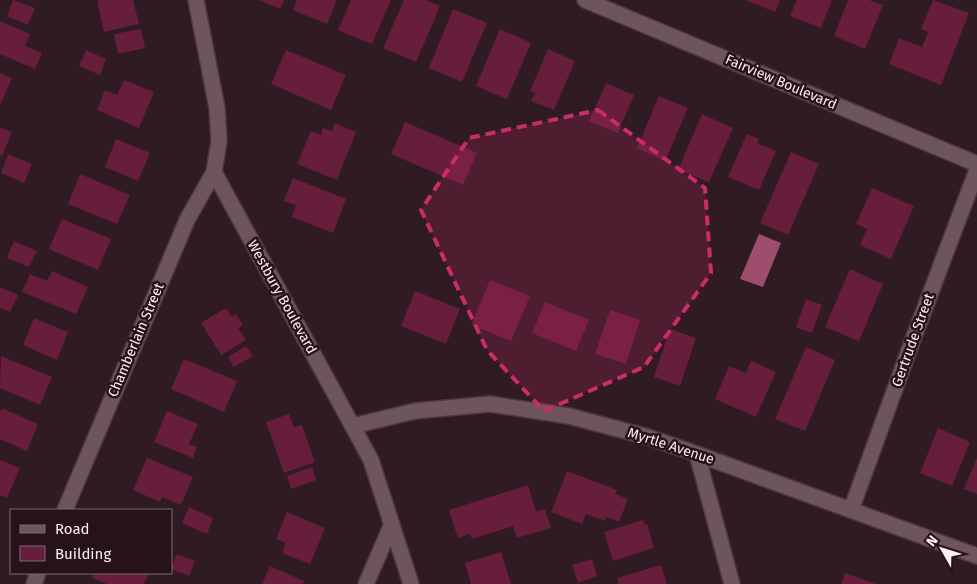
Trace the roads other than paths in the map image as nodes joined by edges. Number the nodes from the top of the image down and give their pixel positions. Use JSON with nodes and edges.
{"nodes":[{"id":1,"x":196,"y":0,"type":"edge"},
{"id":2,"x":585,"y":0,"type":"edge"},
{"id":3,"x":977,"y":164,"type":"edge"},
{"id":4,"x":977,"y":170,"type":"edge"},
{"id":5,"x":214,"y":172,"type":"junction"},
{"id":6,"x":353,"y":426,"type":"junction"},
{"id":7,"x":697,"y":454,"type":"junction"},
{"id":8,"x":65,"y":509,"type":"edge"},
{"id":9,"x":851,"y":510,"type":"junction"},
{"id":10,"x":392,"y":524,"type":"junction"},
{"id":11,"x":977,"y":556,"type":"edge"},
{"id":12,"x":366,"y":584,"type":"edge"},
{"id":13,"x":411,"y":584,"type":"edge"},
{"id":14,"x":732,"y":584,"type":"edge"}],
"edges":[{"from":1,"to":5,"type":"street"},
{"from":2,"to":3,"type":"street","name":"Fairview Boulevard"},
{"from":4,"to":9,"type":"street","name":"Gertrude Street"},
{"from":5,"to":6,"type":"street","name":"Westbury Boulevard"},
{"from":5,"to":8,"type":"street","name":"Chamberlain Street"},
{"from":6,"to":7,"type":"street","name":"Myrtle Avenue"},
{"from":6,"to":10,"type":"street","name":"Westbury Boulevard"},
{"from":7,"to":9,"type":"street","name":"Myrtle Avenue"},
{"from":7,"to":14,"type":"street"},
{"from":9,"to":11,"type":"street","name":"Myrtle Avenue"},
{"from":10,"to":12,"type":"street"},
{"from":10,"to":13,"type":"street","name":"Westbury Boulevard"}]}
